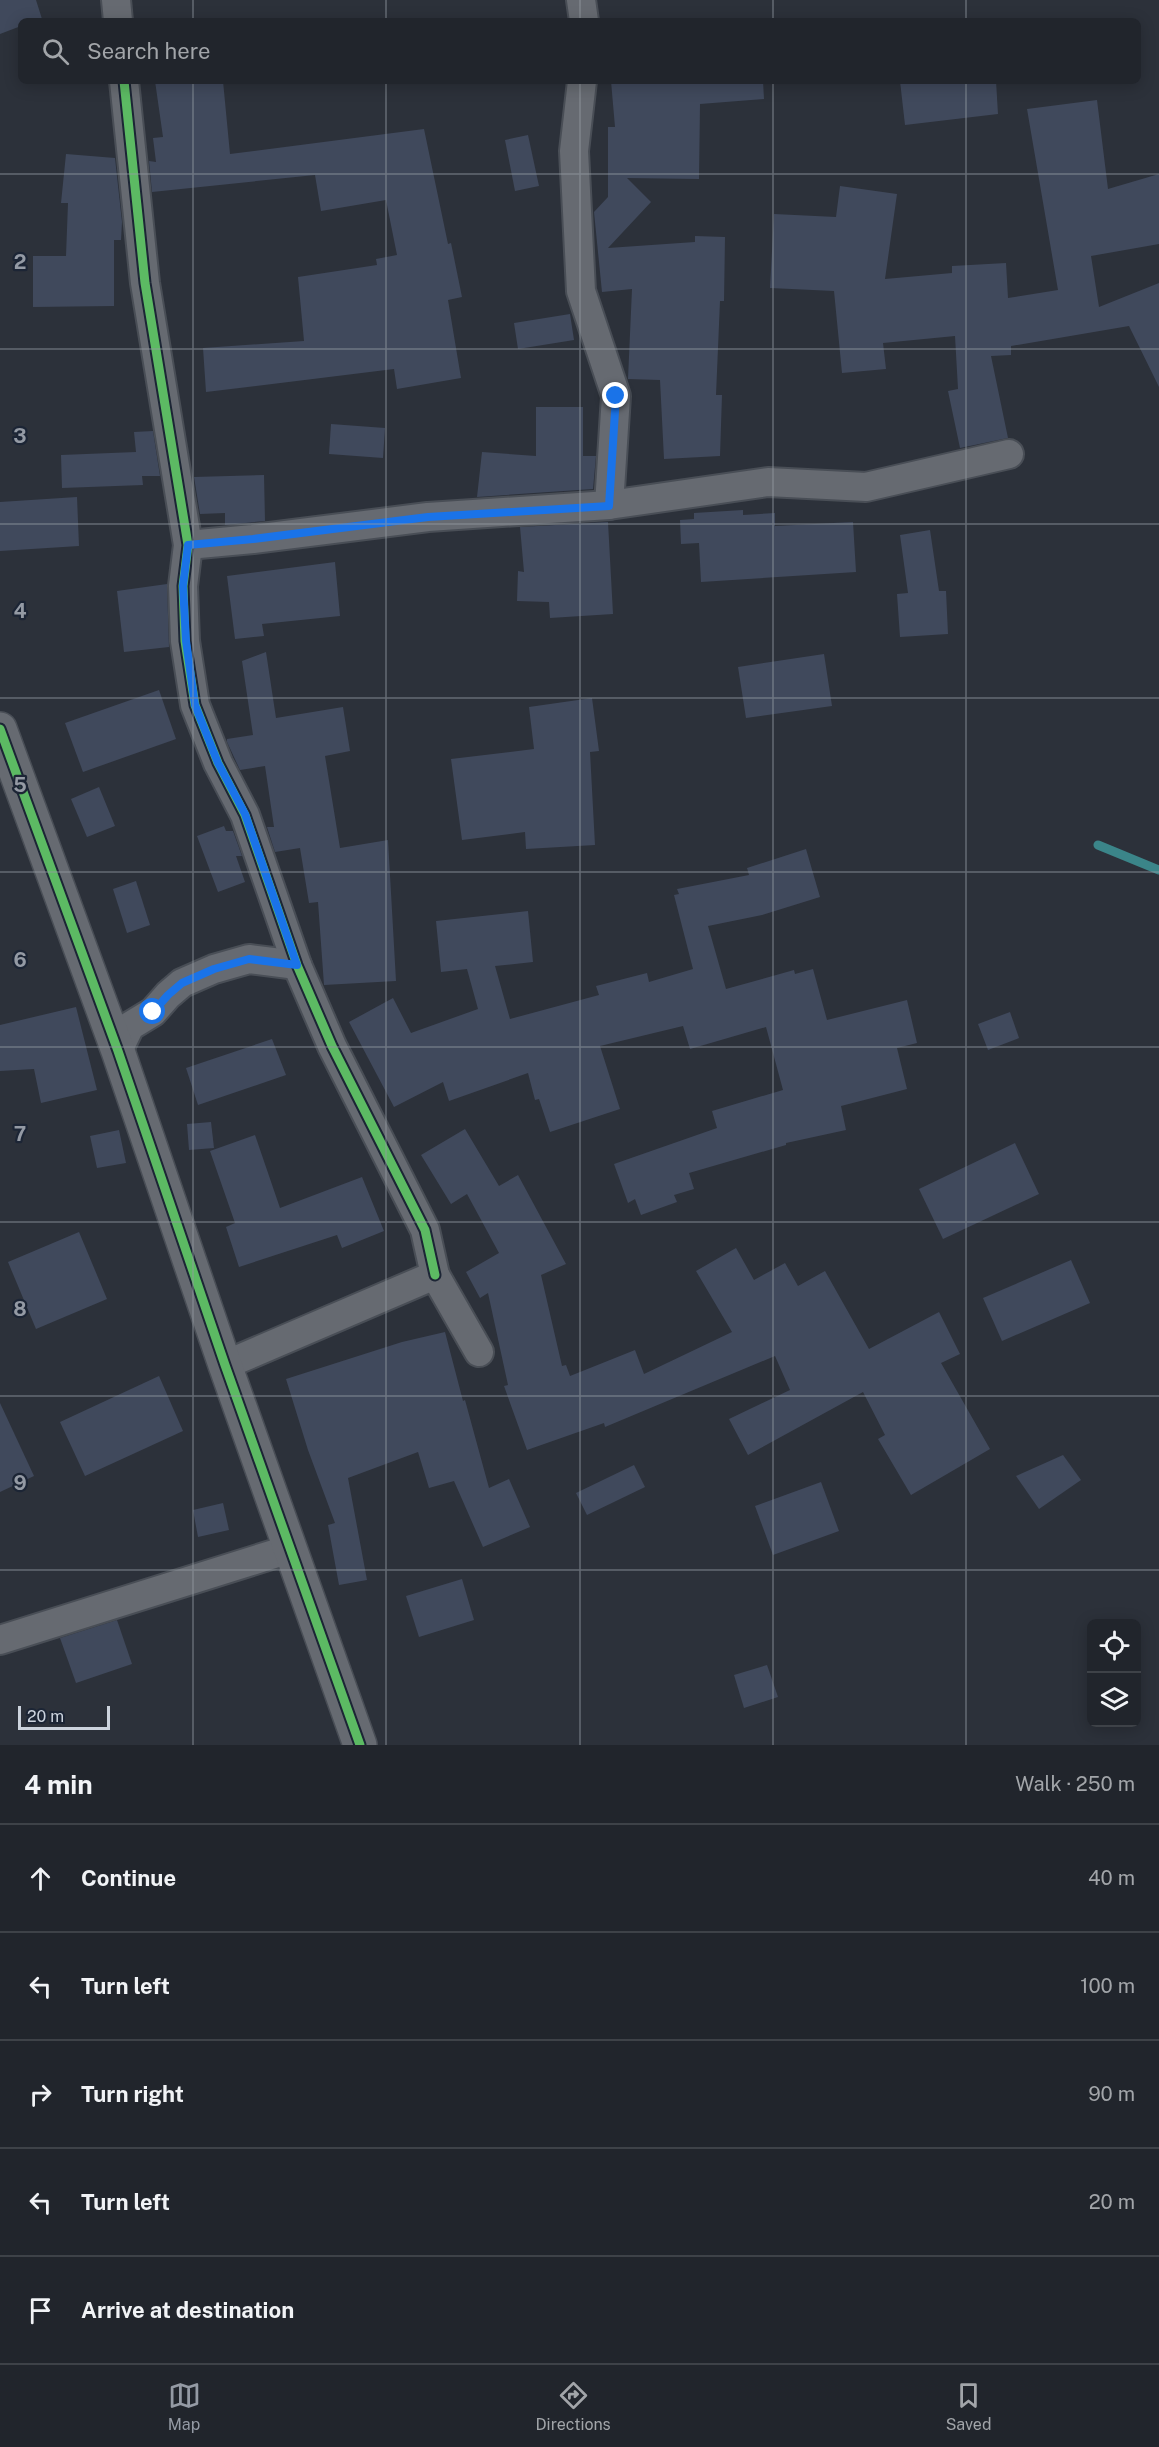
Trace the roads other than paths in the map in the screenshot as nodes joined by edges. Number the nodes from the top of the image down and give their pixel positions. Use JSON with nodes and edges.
{"nodes":[{"id":1,"x":116,"y":0,"type":"edge"},
{"id":2,"x":581,"y":0,"type":"edge"},
{"id":3,"x":118,"y":18,"type":"edge"},
{"id":4,"x":584,"y":18,"type":"edge"},
{"id":5,"x":124,"y":84,"type":"edge"},
{"id":6,"x":582,"y":84,"type":"edge"},
{"id":7,"x":1009,"y":453,"type":"dead end"},
{"id":8,"x":609,"y":506,"type":"junction"},
{"id":9,"x":188,"y":545,"type":"junction"},
{"id":10,"x":0,"y":729,"type":"edge"},
{"id":11,"x":297,"y":965,"type":"junction"},
{"id":12,"x":118,"y":1051,"type":"junction"},
{"id":13,"x":435,"y":1275,"type":"junction"},
{"id":14,"x":479,"y":1352,"type":"dead end"},
{"id":15,"x":225,"y":1365,"type":"junction"},
{"id":16,"x":290,"y":1549,"type":"junction"},
{"id":17,"x":0,"y":1640,"type":"edge"},
{"id":18,"x":360,"y":1745,"type":"edge"}],
"edges":[{"from":1,"to":3,"type":"street"},
{"from":2,"to":4,"type":"street"},
{"from":5,"to":9,"type":"street"},
{"from":6,"to":8,"type":"street"},
{"from":7,"to":8,"type":"street"},
{"from":8,"to":9,"type":"street"},
{"from":9,"to":11,"type":"street"},
{"from":10,"to":12,"type":"street"},
{"from":11,"to":12,"type":"street"},
{"from":11,"to":13,"type":"street"},
{"from":12,"to":15,"type":"street"},
{"from":13,"to":14,"type":"street"},
{"from":13,"to":15,"type":"street"},
{"from":15,"to":16,"type":"street"},
{"from":16,"to":17,"type":"street"},
{"from":16,"to":18,"type":"street"}]}
